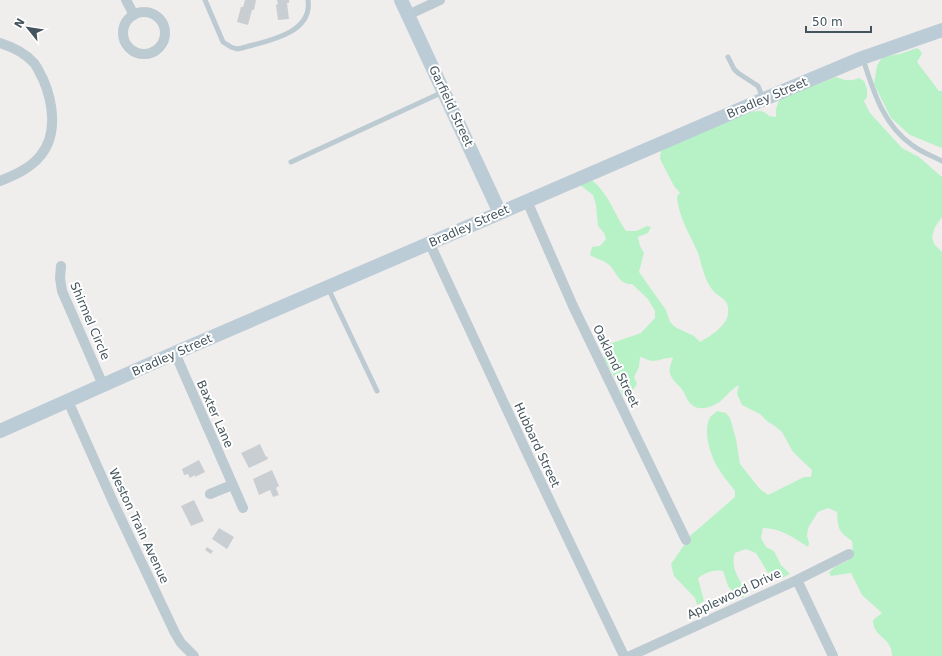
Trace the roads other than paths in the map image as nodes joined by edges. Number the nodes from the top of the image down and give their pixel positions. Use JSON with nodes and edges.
{"nodes":[{"id":1,"x":126,"y":0,"type":"edge"},
{"id":2,"x":205,"y":0,"type":"edge"},
{"id":3,"x":308,"y":0,"type":"edge"},
{"id":4,"x":401,"y":0,"type":"edge"},
{"id":5,"x":440,"y":0,"type":"edge"},
{"id":6,"x":134,"y":15,"type":"junction"},
{"id":7,"x":408,"y":15,"type":"junction"},
{"id":8,"x":942,"y":30,"type":"edge"},
{"id":9,"x":0,"y":44,"type":"edge"},
{"id":10,"x":728,"y":57,"type":"dead end"},
{"id":11,"x":862,"y":58,"type":"junction"},
{"id":12,"x":444,"y":92,"type":"junction"},
{"id":13,"x":764,"y":98,"type":"junction"},
{"id":14,"x":942,"y":161,"type":"edge"},
{"id":15,"x":291,"y":162,"type":"dead end"},
{"id":16,"x":0,"y":181,"type":"edge"},
{"id":17,"x":527,"y":201,"type":"junction"},
{"id":18,"x":500,"y":213,"type":"junction"},
{"id":19,"x":430,"y":244,"type":"junction"},
{"id":20,"x":61,"y":266,"type":"dead end"},
{"id":21,"x":328,"y":287,"type":"junction"},
{"id":22,"x":175,"y":353,"type":"junction"},
{"id":23,"x":103,"y":385,"type":"junction"},
{"id":24,"x":377,"y":391,"type":"dead end"},
{"id":25,"x":68,"y":401,"type":"junction"},
{"id":26,"x":0,"y":431,"type":"edge"},
{"id":27,"x":232,"y":485,"type":"junction"},
{"id":28,"x":210,"y":494,"type":"dead end"},
{"id":29,"x":243,"y":508,"type":"dead end"},
{"id":30,"x":686,"y":540,"type":"dead end"},
{"id":31,"x":849,"y":554,"type":"dead end"},
{"id":32,"x":797,"y":580,"type":"junction"},
{"id":33,"x":194,"y":656,"type":"edge"},
{"id":34,"x":624,"y":656,"type":"edge"},
{"id":35,"x":630,"y":656,"type":"edge"},
{"id":36,"x":833,"y":656,"type":"edge"}],
"edges":[{"from":1,"to":6,"type":"street"},
{"from":2,"to":3,"type":"lane"},
{"from":4,"to":7,"type":"main road","name":"Garfield Street"},
{"from":5,"to":7,"type":"street"},
{"from":6,"to":6,"type":"street"},
{"from":7,"to":12,"type":"main road","name":"Garfield Street"},
{"from":8,"to":11,"type":"main road","name":"Bradley Street"},
{"from":9,"to":16,"type":"street"},
{"from":10,"to":13,"type":"lane"},
{"from":11,"to":13,"type":"main road","name":"Bradley Street"},
{"from":11,"to":14,"type":"lane"},
{"from":12,"to":15,"type":"lane"},
{"from":12,"to":18,"type":"main road","name":"Garfield Street"},
{"from":13,"to":17,"type":"main road","name":"Bradley Street"},
{"from":17,"to":18,"type":"main road","name":"Bradley Street"},
{"from":17,"to":30,"type":"street","name":"Oakland Street"},
{"from":18,"to":19,"type":"main road","name":"Bradley Street"},
{"from":19,"to":21,"type":"main road","name":"Bradley Street"},
{"from":19,"to":34,"type":"street","name":"Hubbard Street"},
{"from":20,"to":23,"type":"street","name":"Shirmel Circle"},
{"from":21,"to":22,"type":"main road","name":"Bradley Street"},
{"from":21,"to":24,"type":"lane"},
{"from":22,"to":23,"type":"main road","name":"Bradley Street"},
{"from":22,"to":27,"type":"street","name":"Baxter Lane"},
{"from":23,"to":25,"type":"main road","name":"Bradley Street"},
{"from":25,"to":26,"type":"main road","name":"Bradley Street"},
{"from":25,"to":33,"type":"street","name":"Weston Train Avenue"},
{"from":27,"to":28,"type":"street"},
{"from":27,"to":29,"type":"street","name":"Baxter Lane"},
{"from":31,"to":32,"type":"street","name":"Applewood Drive"},
{"from":32,"to":35,"type":"street","name":"Applewood Drive"},
{"from":32,"to":36,"type":"street"}]}
